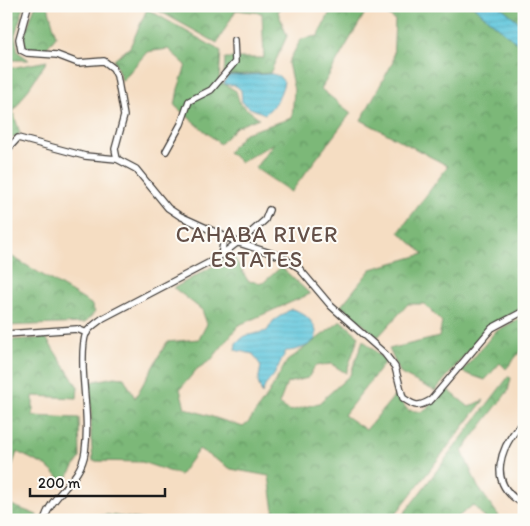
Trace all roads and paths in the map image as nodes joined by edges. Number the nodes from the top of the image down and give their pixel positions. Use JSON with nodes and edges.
{"nodes":[{"id":1,"x":28,"y":6,"type":"edge"},
{"id":2,"x":234,"y":40,"type":"dead end"},
{"id":3,"x":6,"y":151,"type":"edge"},
{"id":4,"x":166,"y":151,"type":"dead end"},
{"id":5,"x":116,"y":159,"type":"junction"},
{"id":6,"x":270,"y":210,"type":"dead end"},
{"id":7,"x":220,"y":234,"type":"junction"},
{"id":8,"x":238,"y":242,"type":"junction"},
{"id":9,"x":220,"y":255,"type":"junction"},
{"id":10,"x":524,"y":311,"type":"edge"},
{"id":11,"x":86,"y":333,"type":"junction"},
{"id":12,"x":6,"y":334,"type":"edge"},
{"id":13,"x":524,"y":421,"type":"edge"},
{"id":14,"x":524,"y":504,"type":"edge"},
{"id":15,"x":44,"y":520,"type":"edge"}],
"edges":[{"from":1,"to":5,"type":"street"},
{"from":2,"to":4,"type":"street"},
{"from":3,"to":5,"type":"street"},
{"from":5,"to":7,"type":"street"},
{"from":6,"to":8,"type":"street"},
{"from":7,"to":8,"type":"street"},
{"from":7,"to":9,"type":"street"},
{"from":8,"to":9,"type":"street"},
{"from":8,"to":10,"type":"street"},
{"from":9,"to":11,"type":"street"},
{"from":11,"to":12,"type":"street"},
{"from":11,"to":15,"type":"street"},
{"from":13,"to":14,"type":"street"}]}
